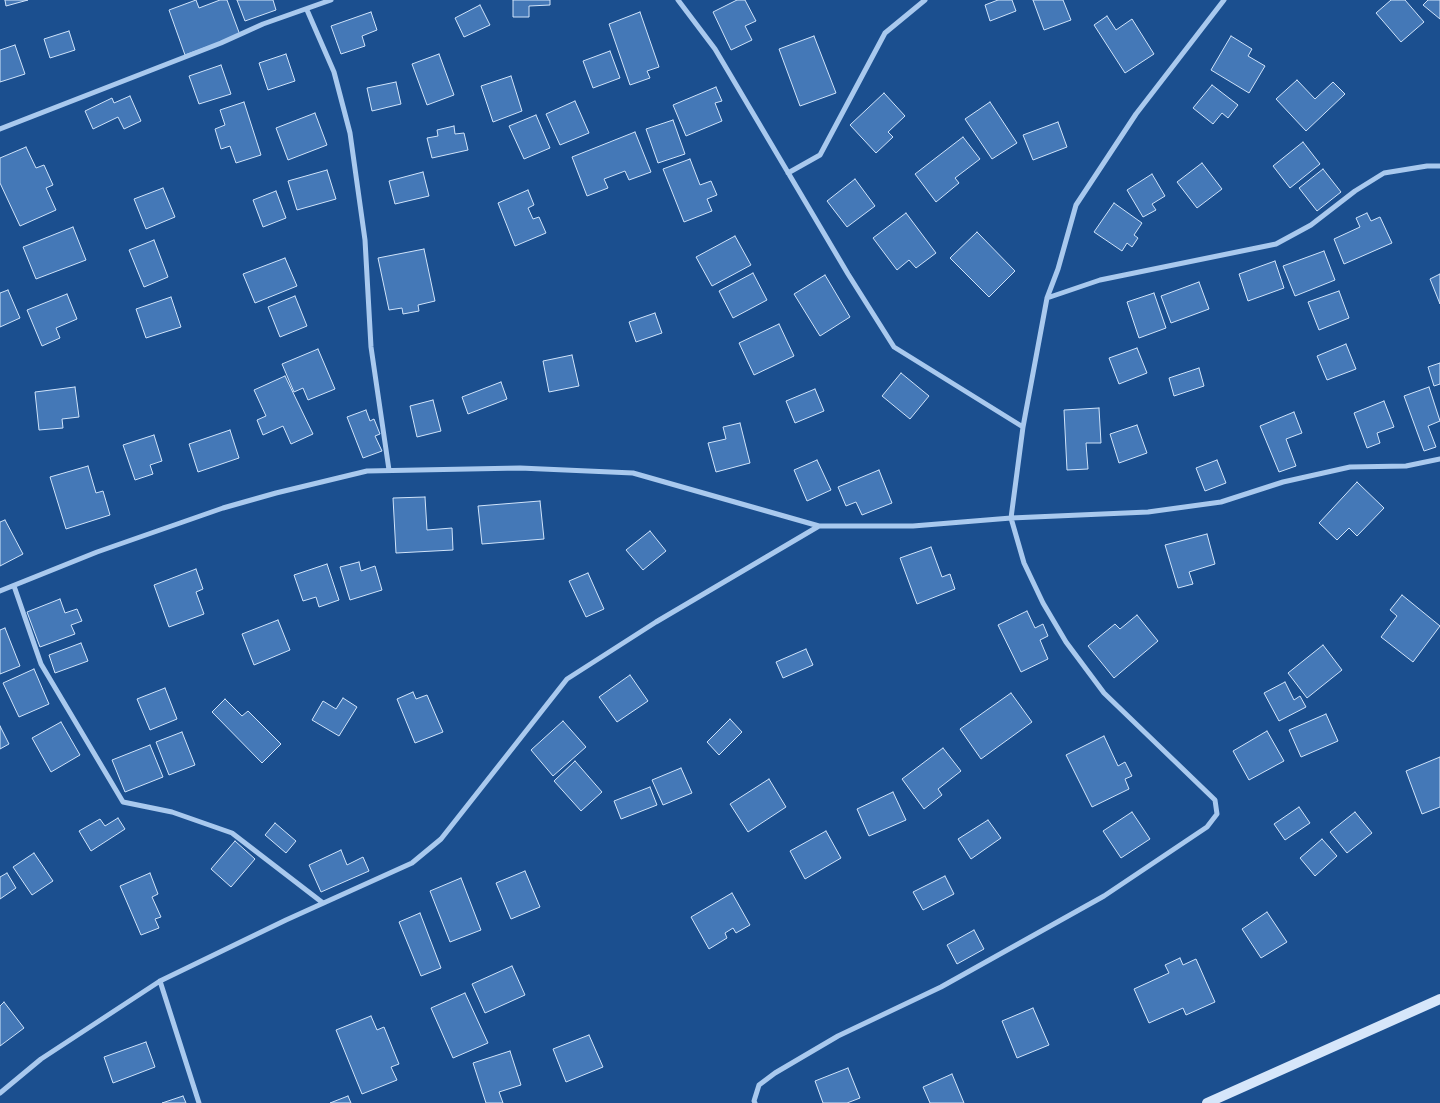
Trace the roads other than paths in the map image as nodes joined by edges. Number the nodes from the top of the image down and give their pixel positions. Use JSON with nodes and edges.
{"nodes":[{"id":1,"x":331,"y":0,"type":"edge"},
{"id":2,"x":678,"y":0,"type":"edge"},
{"id":3,"x":925,"y":0,"type":"edge"},
{"id":4,"x":1224,"y":0,"type":"edge"},
{"id":5,"x":307,"y":10,"type":"junction"},
{"id":6,"x":0,"y":129,"type":"edge"},
{"id":7,"x":1440,"y":166,"type":"edge"},
{"id":8,"x":788,"y":173,"type":"junction"},
{"id":9,"x":1047,"y":298,"type":"junction"},
{"id":10,"x":1023,"y":427,"type":"junction"},
{"id":11,"x":1440,"y":459,"type":"edge"},
{"id":12,"x":389,"y":470,"type":"junction"},
{"id":13,"x":1011,"y":518,"type":"junction"},
{"id":14,"x":819,"y":526,"type":"junction"},
{"id":15,"x":14,"y":586,"type":"junction"},
{"id":16,"x":0,"y":590,"type":"edge"},
{"id":17,"x":323,"y":903,"type":"junction"},
{"id":18,"x":160,"y":981,"type":"junction"},
{"id":19,"x":1440,"y":999,"type":"edge"},
{"id":20,"x":0,"y":1093,"type":"edge"},
{"id":21,"x":199,"y":1103,"type":"edge"},
{"id":22,"x":755,"y":1103,"type":"edge"},
{"id":23,"x":1207,"y":1103,"type":"edge"}],
"edges":[{"from":1,"to":5,"type":"street"},
{"from":2,"to":8,"type":"street"},
{"from":3,"to":8,"type":"street"},
{"from":4,"to":9,"type":"street"},
{"from":5,"to":6,"type":"street"},
{"from":5,"to":12,"type":"street"},
{"from":7,"to":9,"type":"street"},
{"from":8,"to":10,"type":"street"},
{"from":9,"to":10,"type":"street"},
{"from":10,"to":13,"type":"street"},
{"from":11,"to":13,"type":"street"},
{"from":12,"to":14,"type":"street"},
{"from":12,"to":15,"type":"street"},
{"from":13,"to":14,"type":"street"},
{"from":13,"to":22,"type":"street"},
{"from":14,"to":17,"type":"street"},
{"from":15,"to":16,"type":"street"},
{"from":15,"to":17,"type":"street"},
{"from":17,"to":18,"type":"street"},
{"from":18,"to":20,"type":"street"},
{"from":18,"to":21,"type":"street"},
{"from":19,"to":23,"type":"main road"}]}
